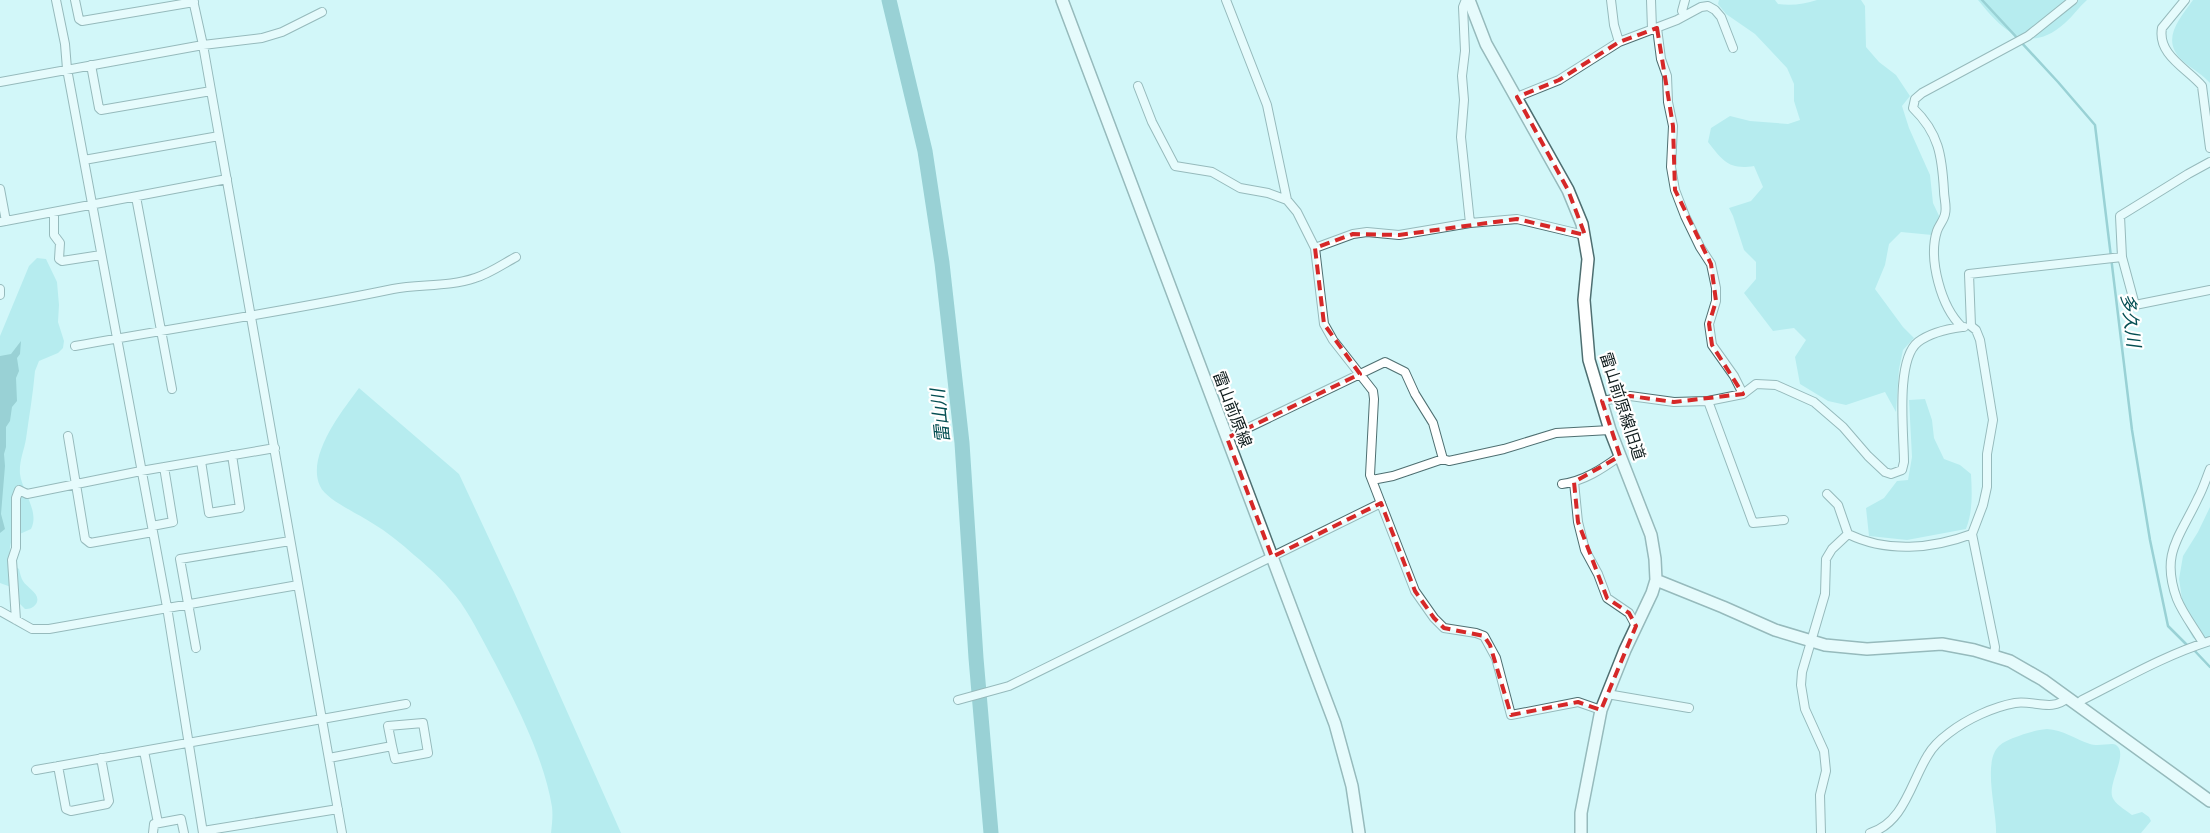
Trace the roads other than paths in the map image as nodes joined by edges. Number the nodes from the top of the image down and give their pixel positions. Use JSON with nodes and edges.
{"nodes":[{"id":1,"x":56,"y":0,"type":"edge"},
{"id":2,"x":75,"y":0,"type":"edge"},
{"id":3,"x":1062,"y":0,"type":"edge"},
{"id":4,"x":1226,"y":0,"type":"edge"},
{"id":5,"x":1611,"y":0,"type":"edge"},
{"id":6,"x":1651,"y":0,"type":"edge"},
{"id":7,"x":1685,"y":0,"type":"edge"},
{"id":8,"x":2073,"y":0,"type":"edge"},
{"id":9,"x":2186,"y":0,"type":"edge"},
{"id":10,"x":194,"y":1,"type":"edge"},
{"id":11,"x":1469,"y":1,"type":"edge"},
{"id":12,"x":322,"y":12,"type":"dead end"},
{"id":13,"x":1685,"y":15,"type":"junction"},
{"id":14,"x":1654,"y":29,"type":"junction"},
{"id":15,"x":1619,"y":42,"type":"junction"},
{"id":16,"x":203,"y":46,"type":"junction"},
{"id":17,"x":1732,"y":48,"type":"dead end"},
{"id":18,"x":90,"y":65,"type":"junction"},
{"id":19,"x":67,"y":69,"type":"junction"},
{"id":20,"x":0,"y":82,"type":"edge"},
{"id":21,"x":1138,"y":86,"type":"dead end"},
{"id":22,"x":211,"y":91,"type":"junction"},
{"id":23,"x":1517,"y":97,"type":"junction"},
{"id":24,"x":219,"y":136,"type":"junction"},
{"id":25,"x":2210,"y":148,"type":"edge"},
{"id":26,"x":84,"y":160,"type":"junction"},
{"id":27,"x":2210,"y":162,"type":"edge"},
{"id":28,"x":227,"y":179,"type":"junction"},
{"id":29,"x":0,"y":189,"type":"edge"},
{"id":30,"x":136,"y":196,"type":"junction"},
{"id":31,"x":1287,"y":200,"type":"junction"},
{"id":32,"x":92,"y":205,"type":"junction"},
{"id":33,"x":54,"y":212,"type":"junction"},
{"id":34,"x":3,"y":222,"type":"edge"},
{"id":35,"x":1470,"y":223,"type":"junction"},
{"id":36,"x":1584,"y":233,"type":"junction"},
{"id":37,"x":1314,"y":248,"type":"junction"},
{"id":38,"x":101,"y":255,"type":"junction"},
{"id":39,"x":2120,"y":257,"type":"junction"},
{"id":40,"x":516,"y":258,"type":"dead end"},
{"id":41,"x":0,"y":289,"type":"edge"},
{"id":42,"x":2210,"y":290,"type":"edge"},
{"id":43,"x":0,"y":295,"type":"edge"},
{"id":44,"x":251,"y":315,"type":"junction"},
{"id":45,"x":1971,"y":326,"type":"junction"},
{"id":46,"x":1962,"y":327,"type":"junction"},
{"id":47,"x":161,"y":330,"type":"junction"},
{"id":48,"x":116,"y":338,"type":"junction"},
{"id":49,"x":75,"y":346,"type":"dead end"},
{"id":50,"x":1360,"y":374,"type":"junction"},
{"id":51,"x":172,"y":389,"type":"dead end"},
{"id":52,"x":1743,"y":394,"type":"junction"},
{"id":53,"x":1602,"y":401,"type":"junction"},
{"id":54,"x":1708,"y":401,"type":"junction"},
{"id":55,"x":1610,"y":430,"type":"junction"},
{"id":56,"x":68,"y":436,"type":"dead end"},
{"id":57,"x":1227,"y":438,"type":"junction"},
{"id":58,"x":275,"y":448,"type":"junction"},
{"id":59,"x":232,"y":455,"type":"junction"},
{"id":60,"x":1620,"y":456,"type":"junction"},
{"id":61,"x":1443,"y":460,"type":"junction"},
{"id":62,"x":201,"y":461,"type":"junction"},
{"id":63,"x":164,"y":467,"type":"junction"},
{"id":64,"x":2210,"y":469,"type":"edge"},
{"id":65,"x":141,"y":471,"type":"junction"},
{"id":66,"x":1372,"y":480,"type":"junction"},
{"id":67,"x":1574,"y":482,"type":"junction"},
{"id":68,"x":75,"y":484,"type":"junction"},
{"id":69,"x":1562,"y":484,"type":"dead end"},
{"id":70,"x":1827,"y":494,"type":"dead end"},
{"id":71,"x":1381,"y":504,"type":"junction"},
{"id":72,"x":1784,"y":520,"type":"dead end"},
{"id":73,"x":152,"y":529,"type":"junction"},
{"id":74,"x":1848,"y":534,"type":"junction"},
{"id":75,"x":1972,"y":534,"type":"junction"},
{"id":76,"x":290,"y":541,"type":"junction"},
{"id":77,"x":1272,"y":557,"type":"junction"},
{"id":78,"x":1656,"y":580,"type":"junction"},
{"id":79,"x":298,"y":585,"type":"junction"},
{"id":80,"x":188,"y":603,"type":"junction"},
{"id":81,"x":166,"y":607,"type":"junction"},
{"id":82,"x":0,"y":611,"type":"edge"},
{"id":83,"x":16,"y":620,"type":"junction"},
{"id":84,"x":1636,"y":626,"type":"junction"},
{"id":85,"x":1810,"y":641,"type":"junction"},
{"id":86,"x":2203,"y":643,"type":"edge"},
{"id":87,"x":196,"y":648,"type":"dead end"},
{"id":88,"x":1994,"y":655,"type":"junction"},
{"id":89,"x":1607,"y":694,"type":"junction"},
{"id":90,"x":2067,"y":698,"type":"junction"},
{"id":91,"x":958,"y":700,"type":"dead end"},
{"id":92,"x":406,"y":704,"type":"dead end"},
{"id":93,"x":2077,"y":705,"type":"junction"},
{"id":94,"x":1689,"y":708,"type":"dead end"},
{"id":95,"x":1601,"y":710,"type":"junction"},
{"id":96,"x":322,"y":720,"type":"junction"},
{"id":97,"x":188,"y":743,"type":"junction"},
{"id":98,"x":392,"y":746,"type":"junction"},
{"id":99,"x":144,"y":751,"type":"junction"},
{"id":100,"x":101,"y":758,"type":"junction"},
{"id":101,"x":328,"y":758,"type":"junction"},
{"id":102,"x":58,"y":766,"type":"junction"},
{"id":103,"x":36,"y":770,"type":"dead end"},
{"id":104,"x":2210,"y":801,"type":"edge"},
{"id":105,"x":338,"y":809,"type":"junction"},
{"id":106,"x":158,"y":823,"type":"junction"},
{"id":107,"x":1882,"y":831,"type":"edge"},
{"id":108,"x":203,"y":832,"type":"edge"},
{"id":109,"x":153,"y":833,"type":"edge"},
{"id":110,"x":184,"y":833,"type":"edge"},
{"id":111,"x":342,"y":833,"type":"edge"},
{"id":112,"x":1359,"y":833,"type":"edge"},
{"id":113,"x":1581,"y":833,"type":"edge"},
{"id":114,"x":1821,"y":833,"type":"edge"},
{"id":115,"x":1870,"y":833,"type":"edge"}],
"edges":[{"from":1,"to":19,"type":"street"},
{"from":2,"to":10,"type":"street"},
{"from":3,"to":57,"type":"street","name":"雷山前原線"},
{"from":4,"to":31,"type":"street"},
{"from":5,"to":15,"type":"street"},
{"from":6,"to":14,"type":"street"},
{"from":7,"to":13,"type":"street"},
{"from":8,"to":46,"type":"street"},
{"from":9,"to":25,"type":"street"},
{"from":10,"to":16,"type":"street"},
{"from":11,"to":23,"type":"street","name":"雷山前原線旧道"},
{"from":11,"to":35,"type":"street"},
{"from":12,"to":16,"type":"street"},
{"from":13,"to":14,"type":"street"},
{"from":13,"to":17,"type":"street"},
{"from":14,"to":15,"type":"street"},
{"from":14,"to":52,"type":"street"},
{"from":15,"to":23,"type":"street"},
{"from":16,"to":18,"type":"street"},
{"from":16,"to":22,"type":"street"},
{"from":18,"to":19,"type":"street"},
{"from":18,"to":22,"type":"street"},
{"from":19,"to":20,"type":"street"},
{"from":19,"to":26,"type":"street"},
{"from":21,"to":31,"type":"street"},
{"from":22,"to":24,"type":"street"},
{"from":23,"to":36,"type":"street","name":"雷山前原線旧道"},
{"from":24,"to":26,"type":"street"},
{"from":24,"to":28,"type":"street"},
{"from":26,"to":32,"type":"street"},
{"from":27,"to":39,"type":"street"},
{"from":28,"to":30,"type":"street"},
{"from":28,"to":44,"type":"street"},
{"from":29,"to":34,"type":"street"},
{"from":30,"to":32,"type":"street"},
{"from":30,"to":47,"type":"street"},
{"from":31,"to":37,"type":"street"},
{"from":32,"to":33,"type":"street"},
{"from":32,"to":38,"type":"street"},
{"from":33,"to":34,"type":"street"},
{"from":33,"to":38,"type":"street"},
{"from":35,"to":36,"type":"street"},
{"from":35,"to":37,"type":"street"},
{"from":36,"to":53,"type":"street","name":"雷山前原線旧道"},
{"from":37,"to":50,"type":"street"},
{"from":38,"to":48,"type":"street"},
{"from":39,"to":42,"type":"street"},
{"from":39,"to":45,"type":"street"},
{"from":40,"to":44,"type":"street"},
{"from":41,"to":43,"type":"street"},
{"from":44,"to":47,"type":"street"},
{"from":44,"to":58,"type":"street"},
{"from":45,"to":46,"type":"street"},
{"from":45,"to":75,"type":"street"},
{"from":46,"to":52,"type":"street"},
{"from":47,"to":48,"type":"street"},
{"from":47,"to":51,"type":"street"},
{"from":48,"to":49,"type":"street"},
{"from":48,"to":65,"type":"street"},
{"from":50,"to":57,"type":"street"},
{"from":50,"to":61,"type":"street"},
{"from":50,"to":66,"type":"street"},
{"from":52,"to":54,"type":"street"},
{"from":53,"to":54,"type":"street"},
{"from":53,"to":55,"type":"street","name":"雷山前原線旧道"},
{"from":54,"to":72,"type":"street"},
{"from":55,"to":60,"type":"street","name":"雷山前原線旧道"},
{"from":55,"to":61,"type":"street"},
{"from":56,"to":68,"type":"street"},
{"from":57,"to":77,"type":"street","name":"雷山前原線"},
{"from":58,"to":59,"type":"street"},
{"from":58,"to":76,"type":"street"},
{"from":59,"to":62,"type":"street"},
{"from":59,"to":62,"type":"street"},
{"from":60,"to":67,"type":"street"},
{"from":60,"to":78,"type":"street","name":"雷山前原線旧道"},
{"from":61,"to":66,"type":"street"},
{"from":62,"to":63,"type":"street"},
{"from":63,"to":65,"type":"street"},
{"from":63,"to":73,"type":"street"},
{"from":64,"to":86,"type":"street"},
{"from":65,"to":68,"type":"street"},
{"from":65,"to":73,"type":"street"},
{"from":66,"to":71,"type":"street"},
{"from":67,"to":69,"type":"street"},
{"from":67,"to":84,"type":"street"},
{"from":68,"to":73,"type":"street"},
{"from":68,"to":83,"type":"street"},
{"from":70,"to":74,"type":"street"},
{"from":71,"to":77,"type":"street"},
{"from":71,"to":95,"type":"street"},
{"from":73,"to":81,"type":"street"},
{"from":74,"to":75,"type":"street"},
{"from":74,"to":85,"type":"street"},
{"from":75,"to":88,"type":"street"},
{"from":76,"to":79,"type":"street"},
{"from":76,"to":80,"type":"street"},
{"from":77,"to":91,"type":"street"},
{"from":77,"to":112,"type":"street","name":"雷山前原線"},
{"from":78,"to":84,"type":"street","name":"雷山前原線旧道"},
{"from":78,"to":85,"type":"street"},
{"from":79,"to":80,"type":"street"},
{"from":79,"to":96,"type":"street"},
{"from":80,"to":81,"type":"street"},
{"from":80,"to":87,"type":"street"},
{"from":81,"to":83,"type":"street"},
{"from":81,"to":97,"type":"street"},
{"from":82,"to":83,"type":"street"},
{"from":84,"to":89,"type":"street","name":"雷山前原線旧道"},
{"from":85,"to":88,"type":"street"},
{"from":85,"to":114,"type":"street"},
{"from":86,"to":93,"type":"street"},
{"from":88,"to":90,"type":"street"},
{"from":89,"to":94,"type":"street"},
{"from":89,"to":95,"type":"street","name":"雷山前原線旧道"},
{"from":90,"to":93,"type":"street"},
{"from":90,"to":107,"type":"street"},
{"from":92,"to":96,"type":"street"},
{"from":93,"to":104,"type":"street"},
{"from":95,"to":113,"type":"street","name":"雷山前原線旧道"},
{"from":96,"to":97,"type":"street"},
{"from":96,"to":101,"type":"street"},
{"from":97,"to":99,"type":"street"},
{"from":97,"to":108,"type":"street"},
{"from":98,"to":98,"type":"street"},
{"from":98,"to":101,"type":"street"},
{"from":99,"to":100,"type":"street"},
{"from":99,"to":106,"type":"street"},
{"from":100,"to":102,"type":"street"},
{"from":100,"to":102,"type":"street"},
{"from":101,"to":105,"type":"street"},
{"from":102,"to":103,"type":"street"},
{"from":105,"to":108,"type":"street"},
{"from":105,"to":111,"type":"street"},
{"from":106,"to":109,"type":"street"},
{"from":106,"to":110,"type":"street"},
{"from":107,"to":115,"type":"street"}]}
